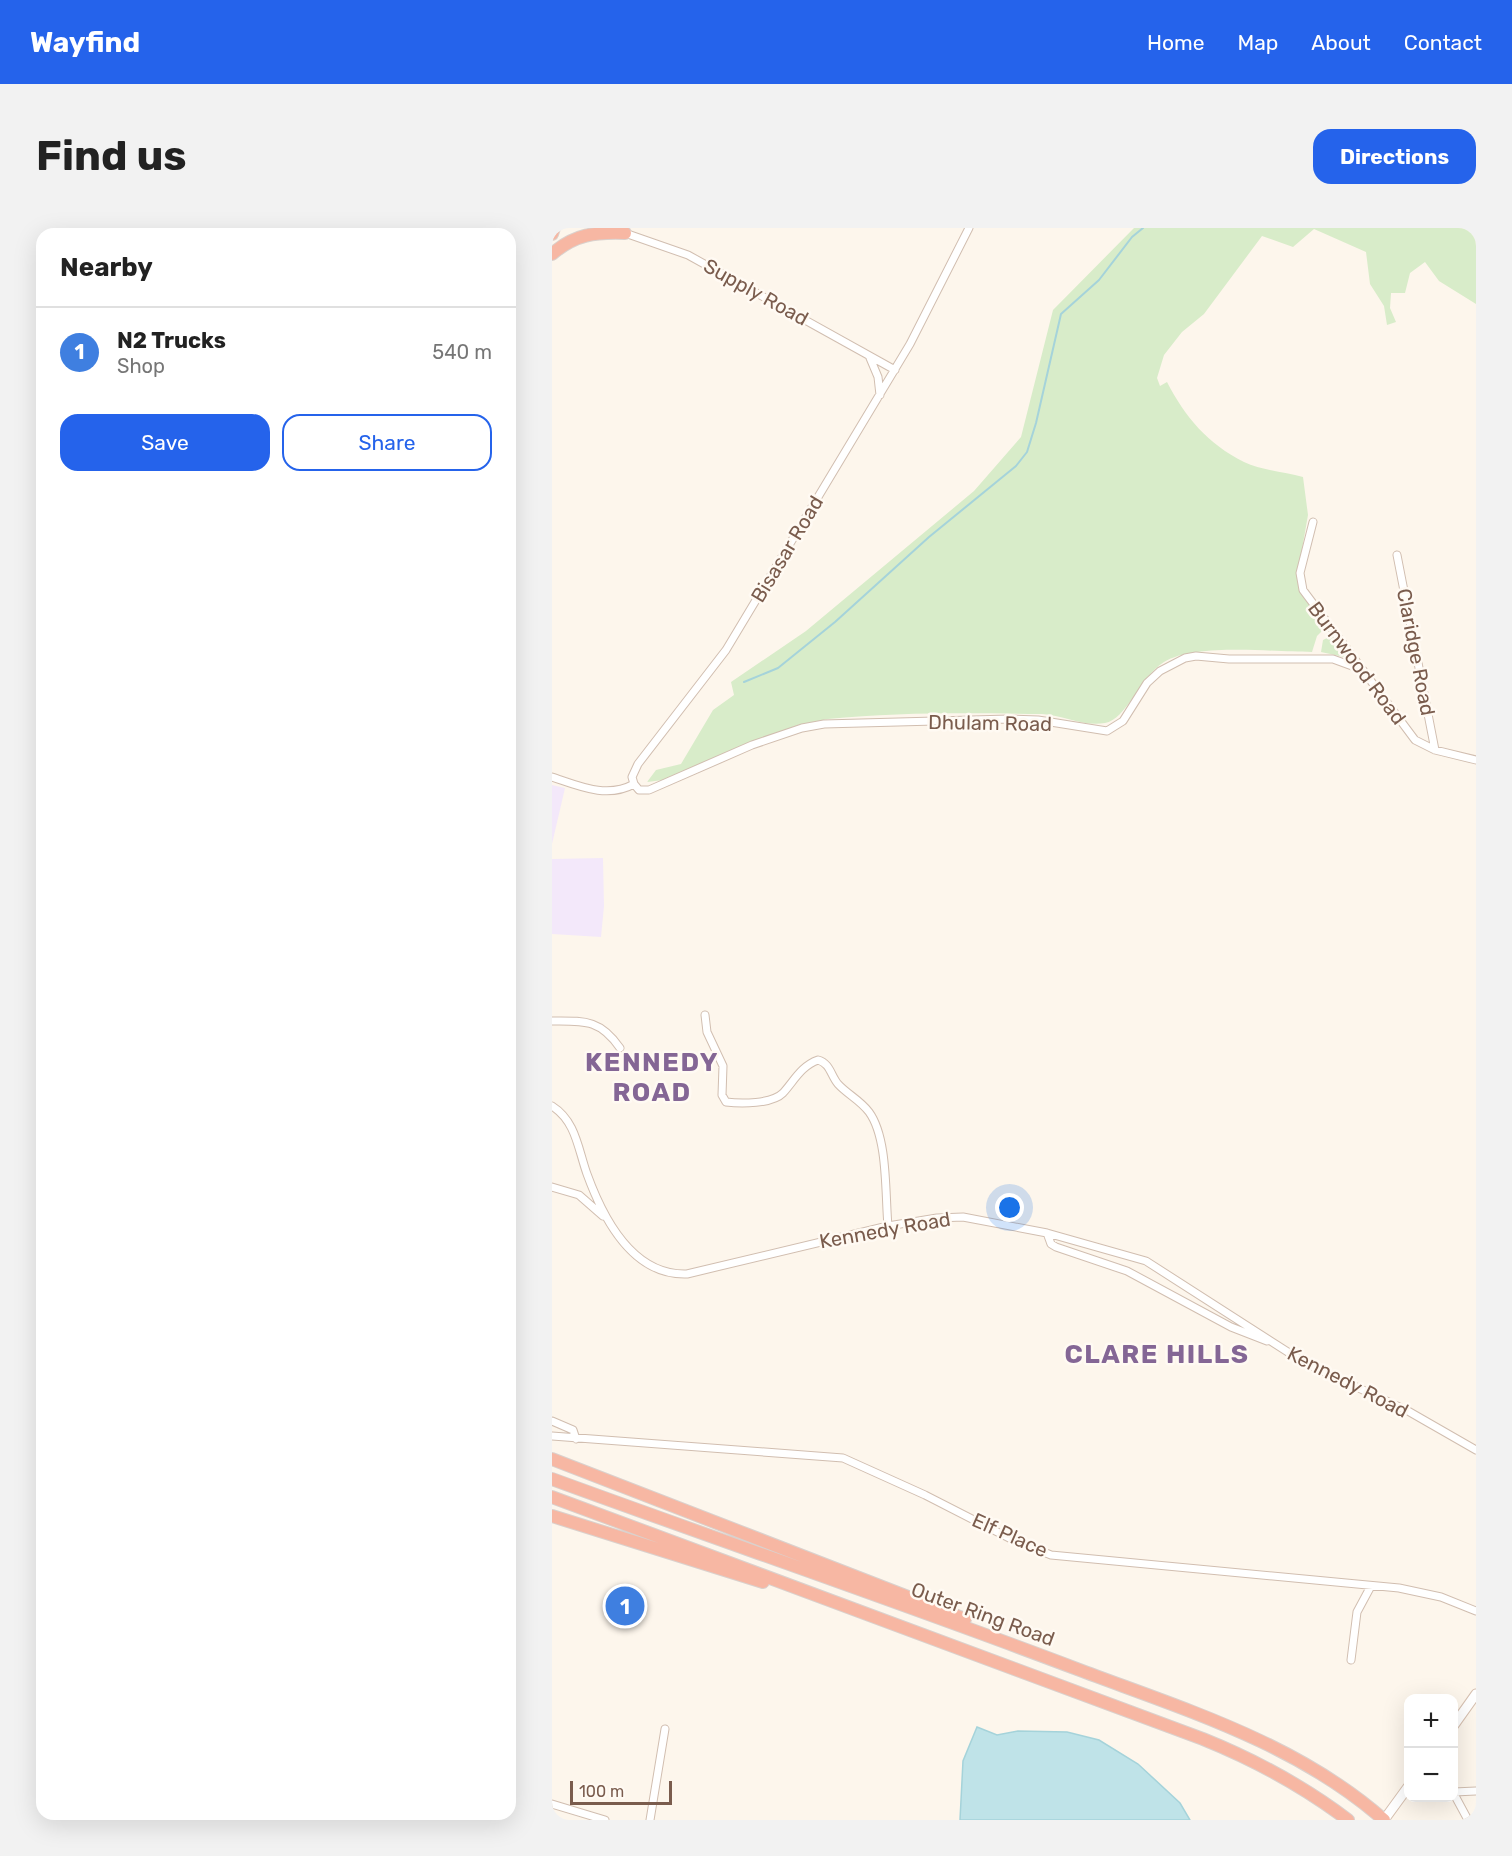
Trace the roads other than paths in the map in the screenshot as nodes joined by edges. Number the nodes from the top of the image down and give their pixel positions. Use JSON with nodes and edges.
{"nodes":[{"id":1,"x":554,"y":228,"type":"edge"},
{"id":2,"x":611,"y":228,"type":"edge"},
{"id":3,"x":969,"y":228,"type":"edge"},
{"id":4,"x":625,"y":233,"type":"junction"},
{"id":5,"x":552,"y":234,"type":"edge"},
{"id":6,"x":552,"y":254,"type":"edge"},
{"id":7,"x":869,"y":356,"type":"junction"},
{"id":8,"x":895,"y":370,"type":"junction"},
{"id":9,"x":880,"y":395,"type":"junction"},
{"id":10,"x":1312,"y":522,"type":"dead end"},
{"id":11,"x":1397,"y":555,"type":"dead end"},
{"id":12,"x":1363,"y":670,"type":"junction"},
{"id":13,"x":1435,"y":750,"type":"junction"},
{"id":14,"x":1476,"y":760,"type":"edge"},
{"id":15,"x":552,"y":777,"type":"edge"},
{"id":16,"x":634,"y":784,"type":"junction"},
{"id":17,"x":705,"y":1015,"type":"dead end"},
{"id":18,"x":552,"y":1021,"type":"edge"},
{"id":19,"x":620,"y":1048,"type":"dead end"},
{"id":20,"x":552,"y":1106,"type":"edge"},
{"id":21,"x":552,"y":1187,"type":"edge"},
{"id":22,"x":606,"y":1219,"type":"junction"},
{"id":23,"x":888,"y":1226,"type":"junction"},
{"id":24,"x":1047,"y":1233,"type":"junction"},
{"id":25,"x":1270,"y":1341,"type":"junction"},
{"id":26,"x":552,"y":1421,"type":"edge"},
{"id":27,"x":552,"y":1436,"type":"edge"},
{"id":28,"x":576,"y":1439,"type":"junction"},
{"id":29,"x":1476,"y":1450,"type":"edge"},
{"id":30,"x":552,"y":1459,"type":"edge"},
{"id":31,"x":552,"y":1479,"type":"edge"},
{"id":32,"x":552,"y":1497,"type":"edge"},
{"id":33,"x":552,"y":1516,"type":"edge"},
{"id":34,"x":788,"y":1585,"type":"junction"},
{"id":35,"x":1371,"y":1586,"type":"junction"},
{"id":36,"x":1476,"y":1611,"type":"edge"},
{"id":37,"x":1004,"y":1642,"type":"junction"},
{"id":38,"x":1351,"y":1660,"type":"dead end"},
{"id":39,"x":1476,"y":1694,"type":"edge"},
{"id":40,"x":1458,"y":1719,"type":"edge"},
{"id":41,"x":665,"y":1729,"type":"dead end"},
{"id":42,"x":1476,"y":1791,"type":"edge"},
{"id":43,"x":1404,"y":1792,"type":"edge"},
{"id":44,"x":1458,"y":1793,"type":"edge"},
{"id":45,"x":1458,"y":1801,"type":"edge"},
{"id":46,"x":552,"y":1804,"type":"edge"},
{"id":47,"x":1467,"y":1819,"type":"edge"},
{"id":48,"x":605,"y":1820,"type":"edge"},
{"id":49,"x":650,"y":1820,"type":"edge"},
{"id":50,"x":1348,"y":1820,"type":"edge"},
{"id":51,"x":1384,"y":1820,"type":"edge"}],
"edges":[{"from":1,"to":5,"type":"highway"},
{"from":2,"to":4,"type":"street","name":"Supply Road"},
{"from":3,"to":8,"type":"street","name":"Bisasar Road"},
{"from":4,"to":6,"type":"highway"},
{"from":4,"to":7,"type":"street","name":"Supply Road"},
{"from":7,"to":8,"type":"street","name":"Supply Road"},
{"from":7,"to":9,"type":"street"},
{"from":8,"to":9,"type":"street","name":"Bisasar Road"},
{"from":9,"to":16,"type":"street","name":"Bisasar Road"},
{"from":10,"to":12,"type":"street","name":"Burnwood Road"},
{"from":11,"to":13,"type":"street","name":"Claridge Road"},
{"from":12,"to":13,"type":"street","name":"Burnwood Road"},
{"from":12,"to":16,"type":"street","name":"Dhulam Road"},
{"from":13,"to":14,"type":"street","name":"Burnwood Road"},
{"from":15,"to":16,"type":"street"},
{"from":17,"to":23,"type":"street"},
{"from":18,"to":19,"type":"street"},
{"from":20,"to":22,"type":"street","name":"Kennedy Road"},
{"from":21,"to":22,"type":"street"},
{"from":22,"to":23,"type":"street","name":"Kennedy Road"},
{"from":23,"to":24,"type":"street","name":"Kennedy Road"},
{"from":24,"to":25,"type":"street","name":"Kennedy Road"},
{"from":24,"to":25,"type":"street"},
{"from":25,"to":29,"type":"street","name":"Kennedy Road"},
{"from":26,"to":28,"type":"street"},
{"from":27,"to":28,"type":"street","name":"Elf Place"},
{"from":28,"to":35,"type":"street","name":"Elf Place"},
{"from":30,"to":37,"type":"highway"},
{"from":31,"to":37,"type":"highway","name":"Outer Ring Road"},
{"from":32,"to":34,"type":"highway","name":"Outer Ring Road"},
{"from":33,"to":34,"type":"highway"},
{"from":34,"to":50,"type":"highway","name":"Outer Ring Road"},
{"from":35,"to":36,"type":"street","name":"Elf Place"},
{"from":35,"to":38,"type":"street"},
{"from":37,"to":51,"type":"highway","name":"Outer Ring Road"},
{"from":39,"to":40,"type":"street"},
{"from":41,"to":49,"type":"street"},
{"from":42,"to":44,"type":"street"},
{"from":43,"to":51,"type":"street"},
{"from":45,"to":47,"type":"street"},
{"from":46,"to":48,"type":"street"}]}
